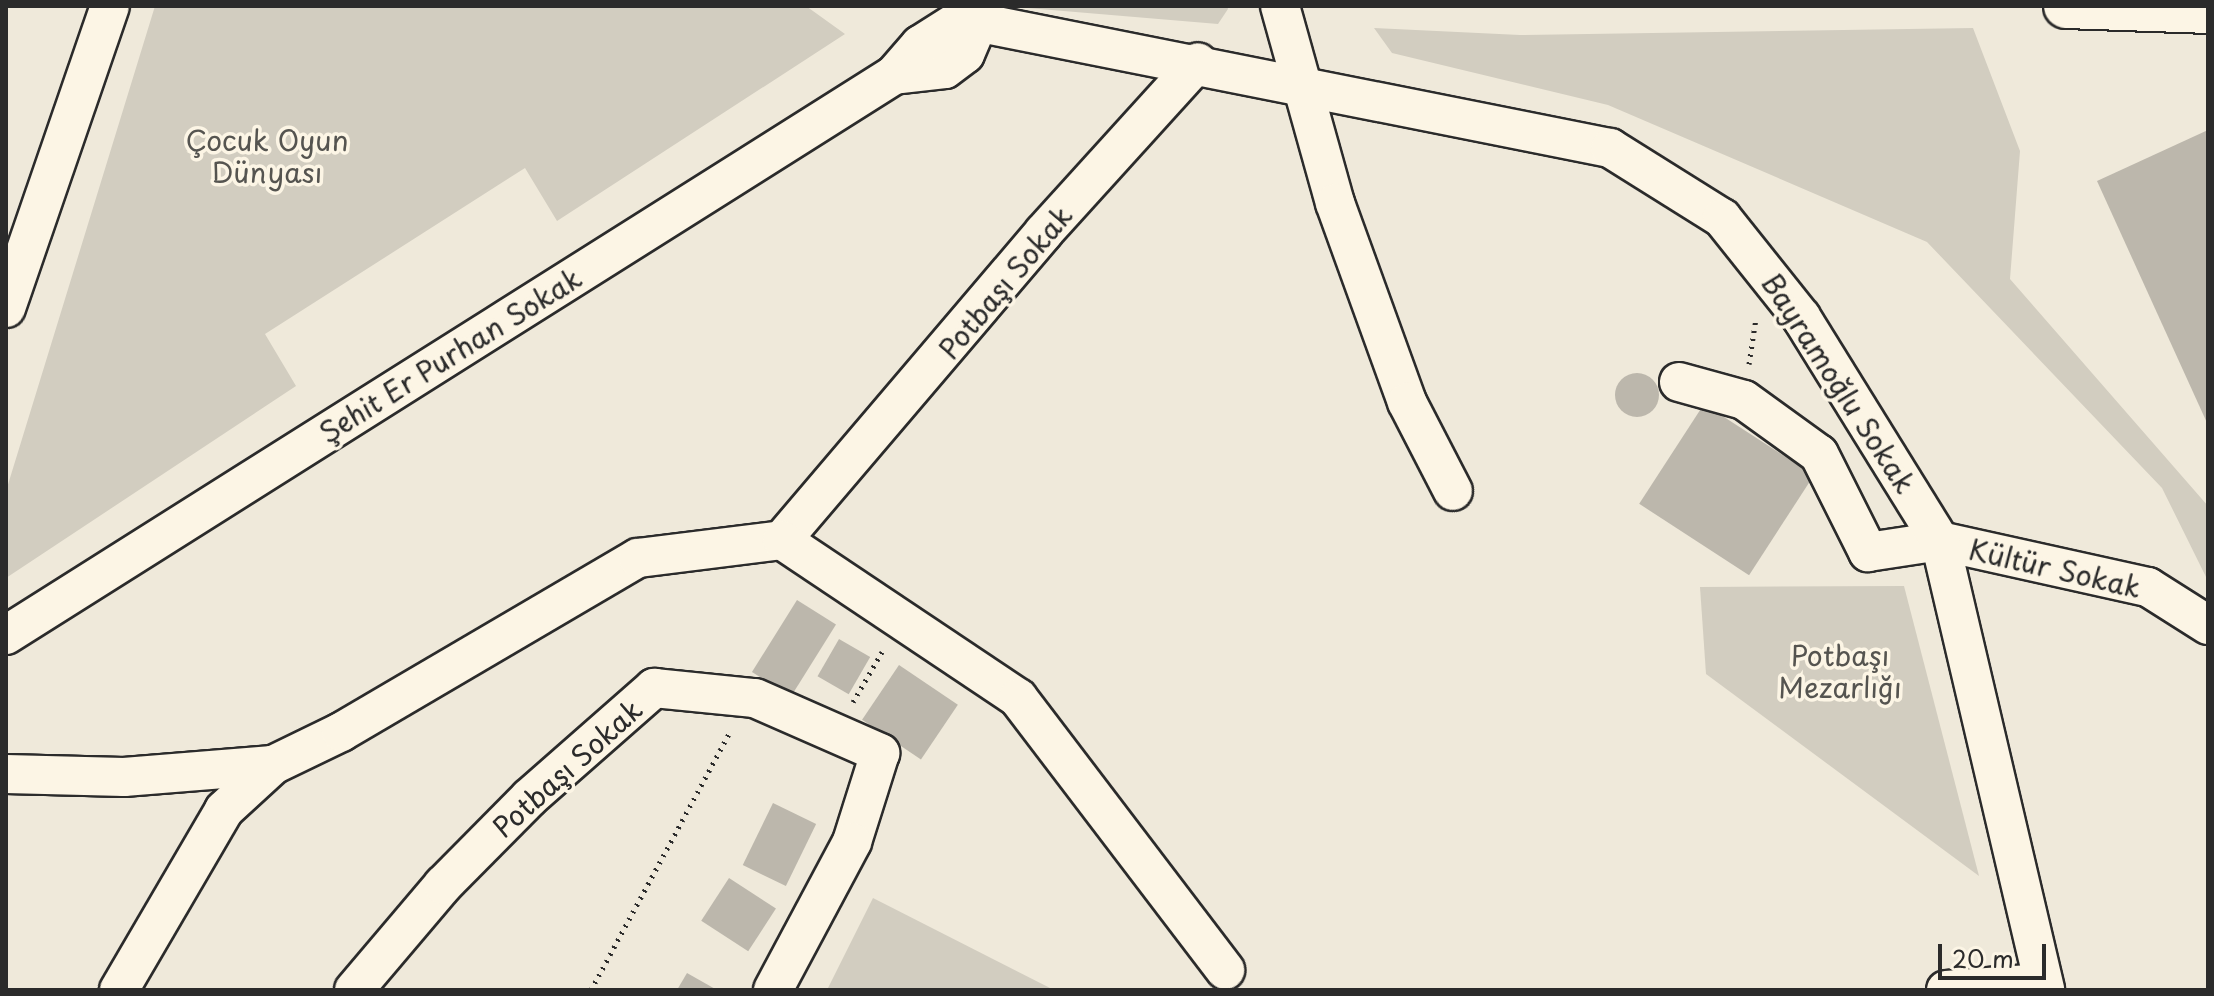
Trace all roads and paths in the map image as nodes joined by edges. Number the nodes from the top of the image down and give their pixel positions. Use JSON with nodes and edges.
{"nodes":[{"id":1,"x":110,"y":6,"type":"edge"},
{"id":2,"x":1280,"y":6,"type":"edge"},
{"id":3,"x":2066,"y":6,"type":"edge"},
{"id":4,"x":2208,"y":11,"type":"edge"},
{"id":5,"x":967,"y":16,"type":"edge"},
{"id":6,"x":1198,"y":62,"type":"junction"},
{"id":7,"x":1302,"y":90,"type":"junction"},
{"id":8,"x":1764,"y":266,"type":"junction"},
{"id":9,"x":6,"y":308,"type":"edge"},
{"id":10,"x":1679,"y":382,"type":"dead end"},
{"id":11,"x":1744,"y":400,"type":"junction"},
{"id":12,"x":1453,"y":491,"type":"dead end"},
{"id":13,"x":782,"y":540,"type":"junction"},
{"id":14,"x":1940,"y":541,"type":"junction"},
{"id":15,"x":901,"y":620,"type":"junction"},
{"id":16,"x":2208,"y":625,"type":"edge"},
{"id":17,"x":6,"y":635,"type":"edge"},
{"id":18,"x":749,"y":697,"type":"junction"},
{"id":19,"x":836,"y":730,"type":"junction"},
{"id":20,"x":273,"y":765,"type":"junction"},
{"id":21,"x":6,"y":774,"type":"edge"},
{"id":22,"x":1225,"y":970,"type":"dead end"},
{"id":23,"x":2044,"y":987,"type":"edge"},
{"id":24,"x":1967,"y":989,"type":"edge"},
{"id":25,"x":119,"y":990,"type":"edge"},
{"id":26,"x":354,"y":990,"type":"edge"},
{"id":27,"x":591,"y":990,"type":"edge"},
{"id":28,"x":773,"y":990,"type":"edge"}],
"edges":[{"from":1,"to":9,"type":"street"},
{"from":2,"to":7,"type":"street"},
{"from":3,"to":4,"type":"highway"},
{"from":5,"to":6,"type":"street","name":"Şehit Er Purhan Sokak"},
{"from":5,"to":17,"type":"street","name":"Şehit Er Purhan Sokak"},
{"from":6,"to":7,"type":"street","name":"Şehit Er Purhan Sokak"},
{"from":6,"to":13,"type":"street","name":"Potbaşı Sokak"},
{"from":7,"to":8,"type":"street","name":"Bayramoğlu Sokak"},
{"from":7,"to":12,"type":"street"},
{"from":8,"to":11,"type":"path"},
{"from":8,"to":14,"type":"street","name":"Bayramoğlu Sokak"},
{"from":10,"to":11,"type":"street"},
{"from":11,"to":14,"type":"street"},
{"from":13,"to":15,"type":"street"},
{"from":13,"to":20,"type":"street"},
{"from":14,"to":16,"type":"street","name":"Kültür Sokak"},
{"from":14,"to":23,"type":"street","name":"Bayramoğlu Sokak"},
{"from":15,"to":19,"type":"path"},
{"from":15,"to":22,"type":"street"},
{"from":18,"to":19,"type":"street","name":"Potbaşı Sokak"},
{"from":18,"to":26,"type":"street","name":"Potbaşı Sokak"},
{"from":18,"to":27,"type":"path"},
{"from":19,"to":28,"type":"street","name":"Potbaşı Sokak"},
{"from":20,"to":21,"type":"street"},
{"from":20,"to":25,"type":"street"},
{"from":23,"to":24,"type":"street"}]}
